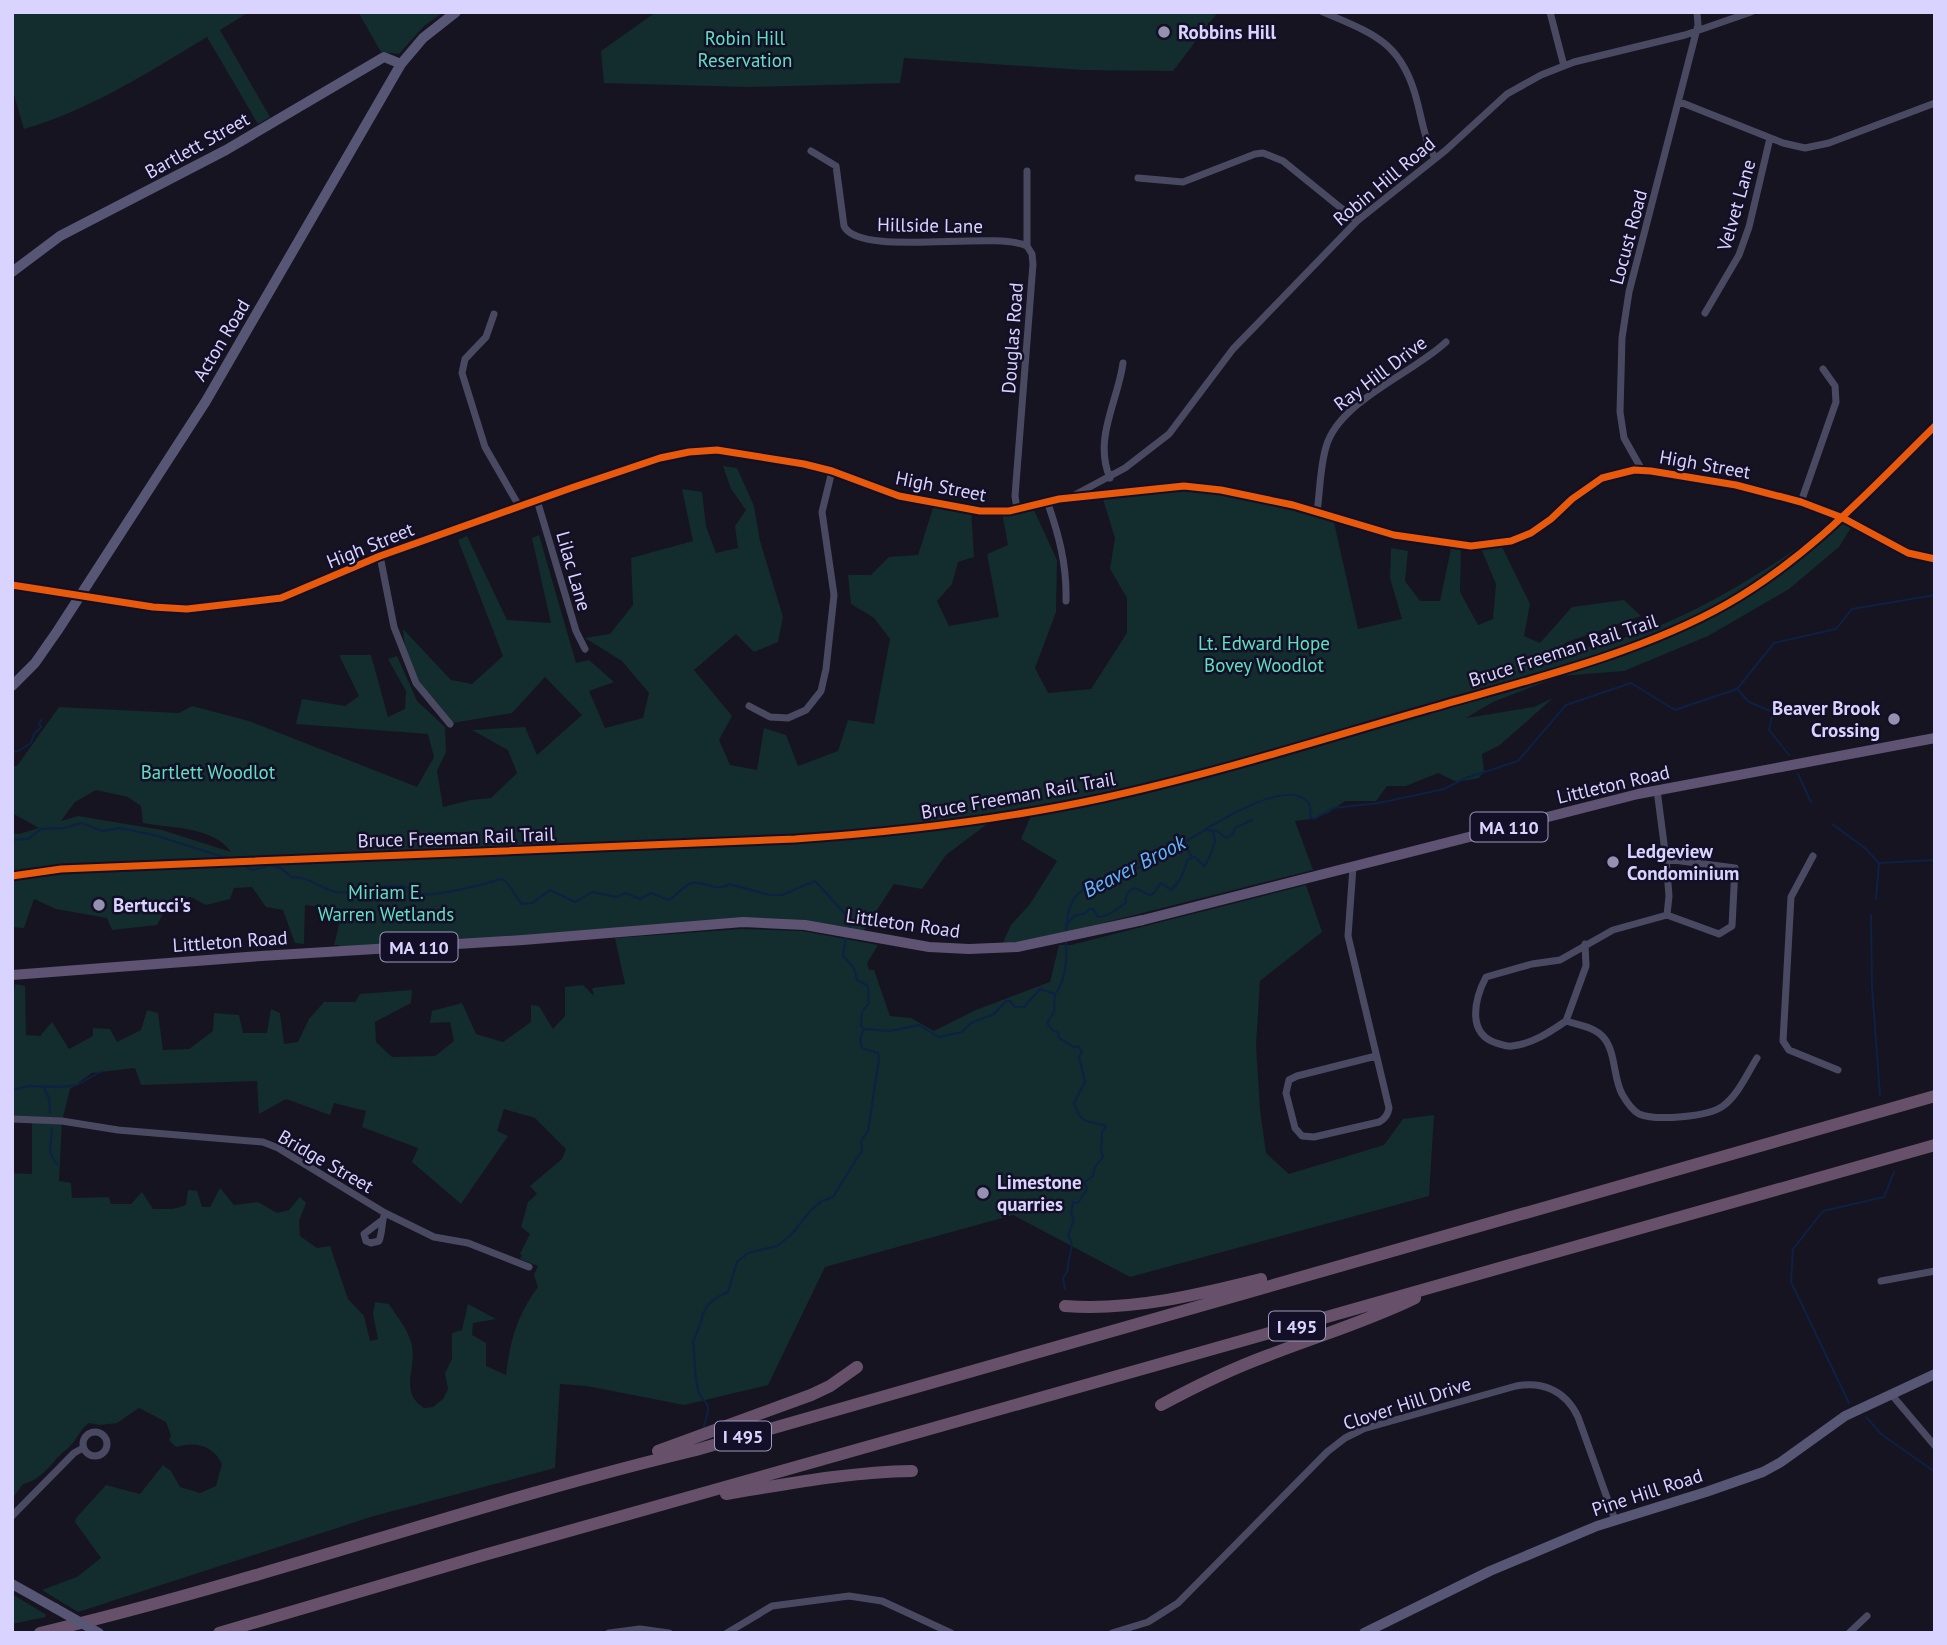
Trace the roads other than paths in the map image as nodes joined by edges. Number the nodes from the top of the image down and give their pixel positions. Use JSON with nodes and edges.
{"nodes":[{"id":1,"x":456,"y":12,"type":"edge"},
{"id":2,"x":1323,"y":12,"type":"edge"},
{"id":3,"x":1550,"y":12,"type":"edge"},
{"id":4,"x":1698,"y":12,"type":"edge"},
{"id":5,"x":1751,"y":12,"type":"edge"},
{"id":6,"x":1697,"y":31,"type":"junction"},
{"id":7,"x":401,"y":64,"type":"junction"},
{"id":8,"x":1564,"y":66,"type":"junction"},
{"id":9,"x":1680,"y":102,"type":"junction"},
{"id":10,"x":1935,"y":103,"type":"edge"},
{"id":11,"x":1770,"y":138,"type":"junction"},
{"id":12,"x":811,"y":151,"type":"dead end"},
{"id":13,"x":1435,"y":158,"type":"junction"},
{"id":14,"x":1027,"y":171,"type":"dead end"},
{"id":15,"x":1138,"y":178,"type":"dead end"},
{"id":16,"x":1357,"y":221,"type":"junction"},
{"id":17,"x":1027,"y":246,"type":"junction"},
{"id":18,"x":12,"y":272,"type":"edge"},
{"id":19,"x":1704,"y":313,"type":"dead end"},
{"id":20,"x":494,"y":314,"type":"dead end"},
{"id":21,"x":1446,"y":342,"type":"dead end"},
{"id":22,"x":1123,"y":363,"type":"dead end"},
{"id":23,"x":1823,"y":369,"type":"dead end"},
{"id":24,"x":1642,"y":470,"type":"junction"},
{"id":25,"x":832,"y":471,"type":"junction"},
{"id":26,"x":1110,"y":478,"type":"junction"},
{"id":27,"x":1070,"y":498,"type":"junction"},
{"id":28,"x":537,"y":500,"type":"junction"},
{"id":29,"x":1047,"y":501,"type":"junction"},
{"id":30,"x":1801,"y":502,"type":"junction"},
{"id":31,"x":519,"y":506,"type":"junction"},
{"id":32,"x":1017,"y":509,"type":"junction"},
{"id":33,"x":1317,"y":512,"type":"junction"},
{"id":34,"x":380,"y":556,"type":"junction"},
{"id":35,"x":1935,"y":559,"type":"edge"},
{"id":36,"x":12,"y":585,"type":"edge"},
{"id":37,"x":80,"y":596,"type":"junction"},
{"id":38,"x":1066,"y":601,"type":"dead end"},
{"id":39,"x":585,"y":649,"type":"dead end"},
{"id":40,"x":12,"y":686,"type":"edge"},
{"id":41,"x":749,"y":706,"type":"dead end"},
{"id":42,"x":450,"y":724,"type":"dead end"},
{"id":43,"x":1935,"y":738,"type":"edge"},
{"id":44,"x":1657,"y":790,"type":"junction"},
{"id":45,"x":1813,"y":856,"type":"dead end"},
{"id":46,"x":1666,"y":859,"type":"junction"},
{"id":47,"x":1353,"y":867,"type":"junction"},
{"id":48,"x":1667,"y":915,"type":"junction"},
{"id":49,"x":1586,"y":944,"type":"junction"},
{"id":50,"x":12,"y":975,"type":"edge"},
{"id":51,"x":1566,"y":1020,"type":"junction"},
{"id":52,"x":1376,"y":1056,"type":"junction"},
{"id":53,"x":1757,"y":1058,"type":"dead end"},
{"id":54,"x":1838,"y":1070,"type":"dead end"},
{"id":55,"x":1935,"y":1096,"type":"edge"},
{"id":56,"x":12,"y":1119,"type":"edge"},
{"id":57,"x":1935,"y":1145,"type":"edge"},
{"id":58,"x":1391,"y":1251,"type":"junction"},
{"id":59,"x":529,"y":1267,"type":"dead end"},
{"id":60,"x":1935,"y":1271,"type":"edge"},
{"id":61,"x":1881,"y":1281,"type":"dead end"},
{"id":62,"x":1445,"y":1283,"type":"junction"},
{"id":63,"x":1065,"y":1306,"type":"dead end"},
{"id":64,"x":856,"y":1367,"type":"dead end"},
{"id":65,"x":1935,"y":1374,"type":"edge"},
{"id":66,"x":1891,"y":1394,"type":"junction"},
{"id":67,"x":1161,"y":1405,"type":"dead end"},
{"id":68,"x":1935,"y":1446,"type":"edge"},
{"id":69,"x":83,"y":1448,"type":"dead end"},
{"id":70,"x":912,"y":1471,"type":"dead end"},
{"id":71,"x":572,"y":1481,"type":"junction"},
{"id":72,"x":660,"y":1506,"type":"junction"},
{"id":73,"x":12,"y":1516,"type":"edge"},
{"id":74,"x":1615,"y":1520,"type":"junction"},
{"id":75,"x":12,"y":1584,"type":"edge"},
{"id":76,"x":1867,"y":1616,"type":"dead end"},
{"id":77,"x":40,"y":1633,"type":"edge"},
{"id":78,"x":99,"y":1633,"type":"edge"},
{"id":79,"x":219,"y":1633,"type":"edge"},
{"id":80,"x":609,"y":1633,"type":"edge"},
{"id":81,"x":669,"y":1633,"type":"edge"},
{"id":82,"x":727,"y":1633,"type":"edge"},
{"id":83,"x":951,"y":1633,"type":"edge"},
{"id":84,"x":1112,"y":1633,"type":"edge"},
{"id":85,"x":1364,"y":1633,"type":"edge"},
{"id":86,"x":1849,"y":1633,"type":"edge"}],
"edges":[{"from":1,"to":7,"type":"street","name":"Acton Road"},
{"from":2,"to":13,"type":"street"},
{"from":3,"to":8,"type":"street"},
{"from":4,"to":6,"type":"street","name":"Locust Road"},
{"from":5,"to":6,"type":"street","name":"Robin Hill Road"},
{"from":6,"to":8,"type":"street","name":"Robin Hill Road"},
{"from":6,"to":9,"type":"street","name":"Locust Road"},
{"from":7,"to":18,"type":"street","name":"Bartlett Street"},
{"from":7,"to":37,"type":"street","name":"Acton Road"},
{"from":8,"to":13,"type":"street","name":"Robin Hill Road"},
{"from":9,"to":11,"type":"street"},
{"from":9,"to":24,"type":"street","name":"Locust Road"},
{"from":10,"to":11,"type":"street"},
{"from":11,"to":19,"type":"street","name":"Velvet Lane"},
{"from":12,"to":17,"type":"street","name":"Hillside Lane"},
{"from":13,"to":16,"type":"street","name":"Robin Hill Road"},
{"from":14,"to":17,"type":"street","name":"Douglas Road"},
{"from":15,"to":16,"type":"street"},
{"from":16,"to":26,"type":"street","name":"Robin Hill Road"},
{"from":17,"to":32,"type":"street","name":"Douglas Road"},
{"from":20,"to":31,"type":"street"},
{"from":21,"to":33,"type":"street","name":"Ray Hill Drive"},
{"from":22,"to":26,"type":"street"},
{"from":23,"to":30,"type":"street"},
{"from":24,"to":30,"type":"street","name":"High Street"},
{"from":24,"to":33,"type":"street","name":"High Street"},
{"from":25,"to":28,"type":"street","name":"High Street"},
{"from":25,"to":32,"type":"street","name":"High Street"},
{"from":25,"to":41,"type":"street"},
{"from":26,"to":27,"type":"street","name":"Robin Hill Road"},
{"from":27,"to":29,"type":"street","name":"High Street"},
{"from":27,"to":33,"type":"street","name":"High Street"},
{"from":28,"to":31,"type":"street","name":"High Street"},
{"from":28,"to":39,"type":"street","name":"Lilac Lane"},
{"from":29,"to":32,"type":"street","name":"High Street"},
{"from":29,"to":38,"type":"street"},
{"from":30,"to":35,"type":"street","name":"High Street"},
{"from":31,"to":34,"type":"street","name":"High Street"},
{"from":34,"to":37,"type":"street","name":"High Street"},
{"from":34,"to":42,"type":"street"},
{"from":36,"to":37,"type":"street","name":"High Street"},
{"from":37,"to":40,"type":"street","name":"Acton Road"},
{"from":43,"to":44,"type":"main road","name":"Littleton Road","number":"MA 110"},
{"from":44,"to":46,"type":"street"},
{"from":44,"to":47,"type":"main road","name":"Littleton Road","number":"MA 110"},
{"from":45,"to":54,"type":"street"},
{"from":46,"to":48,"type":"street"},
{"from":46,"to":48,"type":"street"},
{"from":47,"to":50,"type":"main road","name":"Littleton Road","number":"MA 110"},
{"from":47,"to":52,"type":"street"},
{"from":48,"to":49,"type":"street"},
{"from":49,"to":51,"type":"street"},
{"from":49,"to":51,"type":"street"},
{"from":51,"to":53,"type":"street"},
{"from":52,"to":52,"type":"street"},
{"from":55,"to":58,"type":"highway","number":"I 495"},
{"from":56,"to":59,"type":"street","name":"Bridge Street"},
{"from":57,"to":62,"type":"highway","number":"I 495"},
{"from":58,"to":63,"type":"highway"},
{"from":58,"to":71,"type":"highway","number":"I 495"},
{"from":60,"to":61,"type":"street"},
{"from":62,"to":67,"type":"highway"},
{"from":62,"to":72,"type":"highway","number":"I 495"},
{"from":64,"to":71,"type":"highway"},
{"from":65,"to":66,"type":"street","name":"Pine Hill Road"},
{"from":66,"to":68,"type":"street"},
{"from":66,"to":74,"type":"street","name":"Pine Hill Road"},
{"from":69,"to":73,"type":"street"},
{"from":70,"to":72,"type":"highway"},
{"from":71,"to":77,"type":"highway","number":"I 495"},
{"from":72,"to":79,"type":"highway","number":"I 495"},
{"from":74,"to":84,"type":"street","name":"Clover Hill Drive"},
{"from":74,"to":85,"type":"street","name":"Pine Hill Road"},
{"from":75,"to":78,"type":"street","bridge":true},
{"from":76,"to":86,"type":"street"},
{"from":80,"to":81,"type":"street"},
{"from":82,"to":83,"type":"street"}]}
